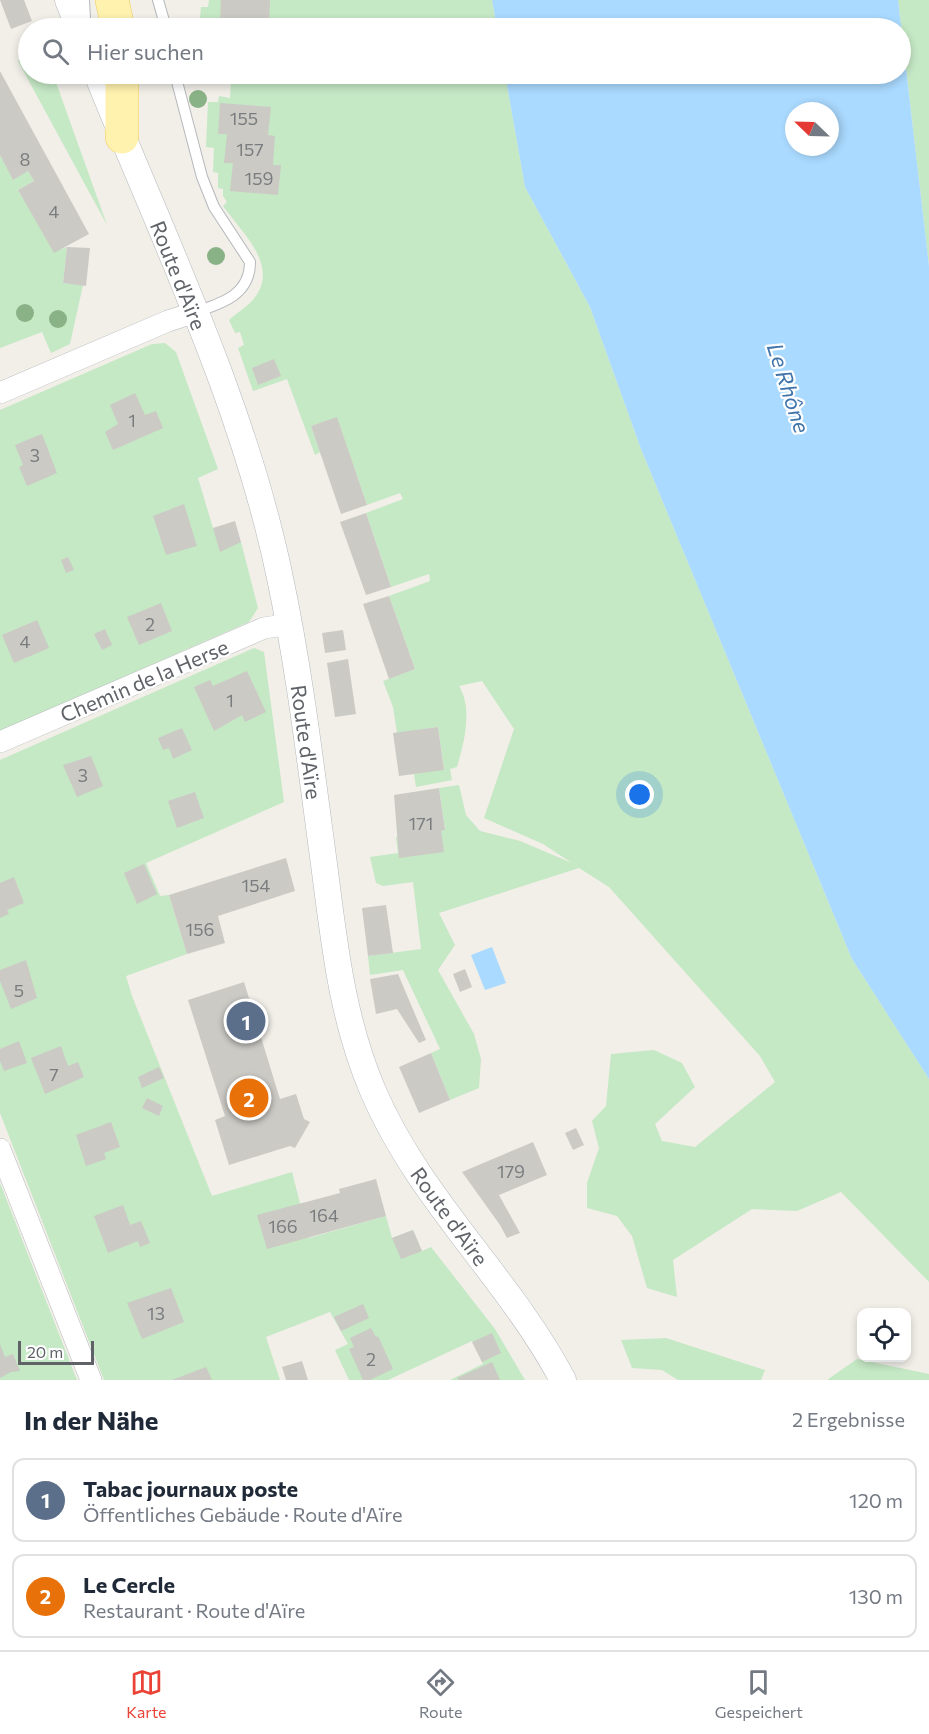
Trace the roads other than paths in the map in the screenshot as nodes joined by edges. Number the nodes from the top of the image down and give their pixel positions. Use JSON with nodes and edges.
{"nodes":[{"id":1,"x":68,"y":0,"type":"edge"},
{"id":2,"x":84,"y":0,"type":"edge"},
{"id":3,"x":112,"y":0,"type":"edge"},
{"id":4,"x":158,"y":0,"type":"edge"},
{"id":5,"x":75,"y":18,"type":"edge"},
{"id":6,"x":85,"y":18,"type":"edge"},
{"id":7,"x":116,"y":18,"type":"edge"},
{"id":8,"x":163,"y":18,"type":"edge"},
{"id":9,"x":101,"y":84,"type":"edge"},
{"id":10,"x":122,"y":84,"type":"edge"},
{"id":11,"x":178,"y":84,"type":"edge"},
{"id":12,"x":122,"y":137,"type":"junction"},
{"id":13,"x":196,"y":312,"type":"junction"},
{"id":14,"x":0,"y":393,"type":"edge"},
{"id":15,"x":290,"y":624,"type":"junction"},
{"id":16,"x":0,"y":742,"type":"edge"},
{"id":17,"x":0,"y":1149,"type":"edge"},
{"id":18,"x":91,"y":1380,"type":"edge"},
{"id":19,"x":563,"y":1380,"type":"edge"}],
"edges":[{"from":1,"to":5,"type":"street"},
{"from":2,"to":6,"type":"lane"},
{"from":3,"to":7,"type":"main road"},
{"from":4,"to":8,"type":"lane"},
{"from":9,"to":12,"type":"street","name":"Route d'Aïre"},
{"from":10,"to":12,"type":"main road"},
{"from":11,"to":13,"type":"lane"},
{"from":12,"to":13,"type":"street","name":"Route d'Aïre"},
{"from":13,"to":14,"type":"street"},
{"from":13,"to":15,"type":"street","name":"Route d'Aïre"},
{"from":15,"to":16,"type":"street","name":"Chemin de la Herse"},
{"from":15,"to":19,"type":"street","name":"Route d'Aïre"},
{"from":17,"to":18,"type":"street"}]}
